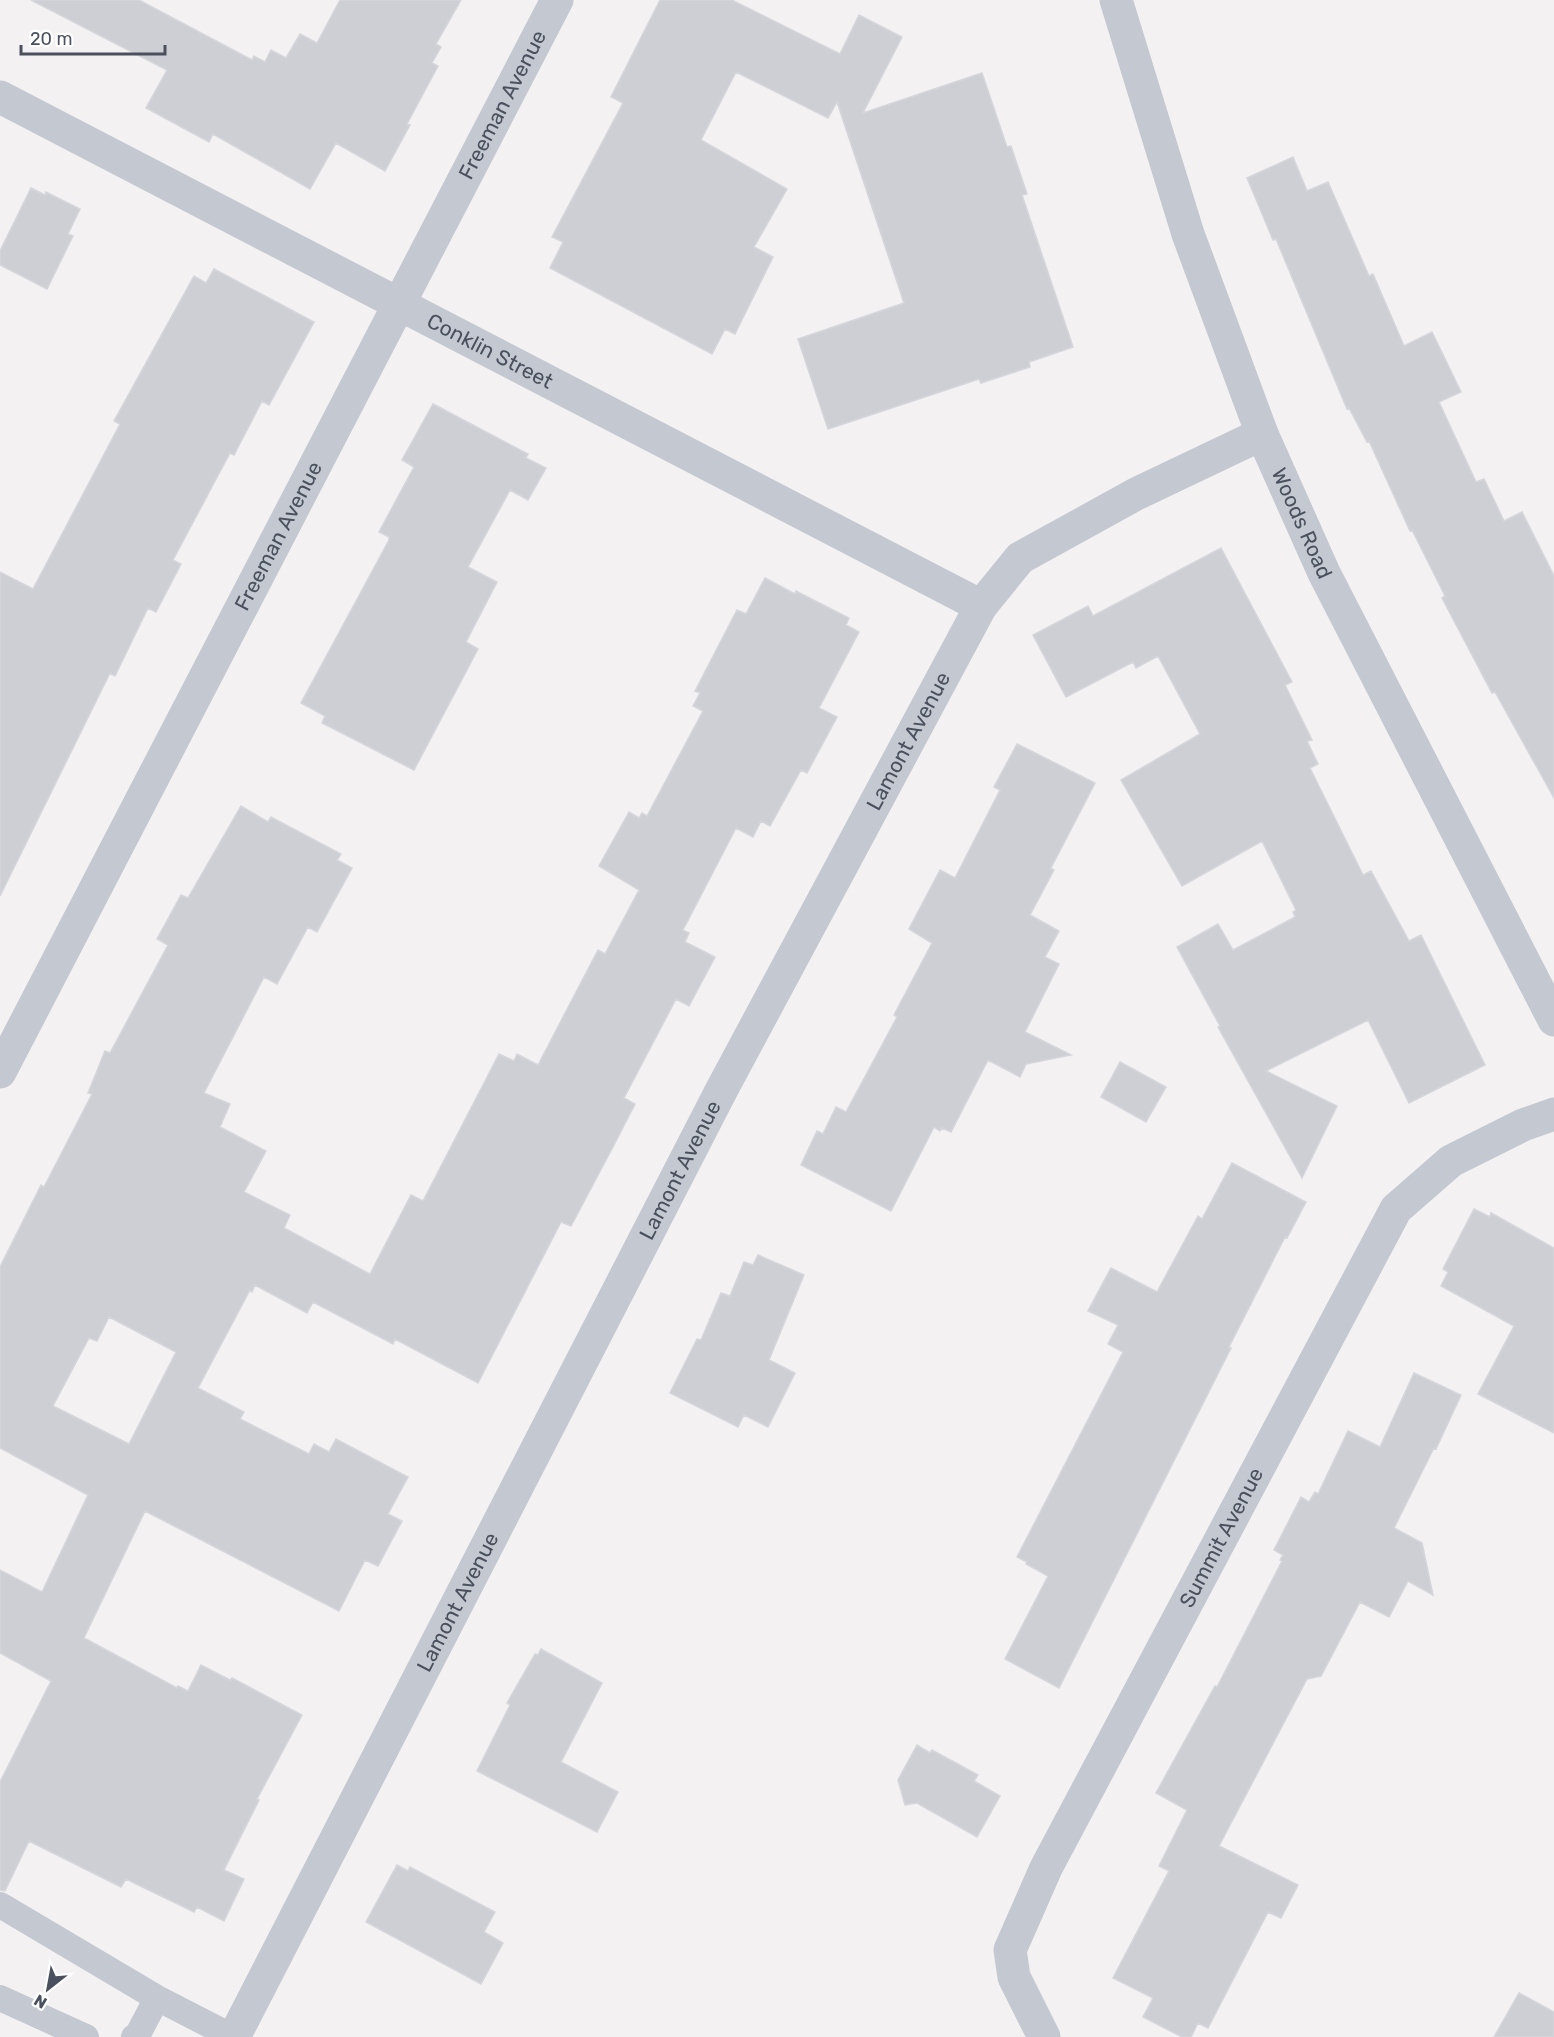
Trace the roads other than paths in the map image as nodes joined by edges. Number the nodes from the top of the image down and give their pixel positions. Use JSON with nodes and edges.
{"nodes":[{"id":1,"x":557,"y":0,"type":"edge"},
{"id":2,"x":1116,"y":0,"type":"edge"},
{"id":3,"x":0,"y":97,"type":"edge"},
{"id":4,"x":400,"y":305,"type":"junction"},
{"id":5,"x":1262,"y":434,"type":"junction"},
{"id":6,"x":981,"y":606,"type":"junction"},
{"id":7,"x":1554,"y":1020,"type":"edge"},
{"id":8,"x":0,"y":1072,"type":"edge"},
{"id":9,"x":1554,"y":1114,"type":"edge"},
{"id":10,"x":0,"y":1905,"type":"edge"},
{"id":11,"x":0,"y":1998,"type":"edge"},
{"id":12,"x":157,"y":1998,"type":"junction"},
{"id":13,"x":86,"y":2037,"type":"edge"},
{"id":14,"x":134,"y":2037,"type":"edge"},
{"id":15,"x":234,"y":2037,"type":"edge"},
{"id":16,"x":1044,"y":2037,"type":"edge"}],
"edges":[{"from":1,"to":4,"type":"street","name":"Freeman Avenue"},
{"from":2,"to":5,"type":"street","name":"Woods Road"},
{"from":3,"to":4,"type":"street","name":"Conklin Street"},
{"from":4,"to":6,"type":"street","name":"Conklin Street"},
{"from":4,"to":8,"type":"street","name":"Freeman Avenue"},
{"from":5,"to":6,"type":"street","name":"Lamont Avenue"},
{"from":5,"to":7,"type":"street","name":"Woods Road"},
{"from":6,"to":15,"type":"street","name":"Lamont Avenue"},
{"from":9,"to":16,"type":"street","name":"Summit Avenue"},
{"from":10,"to":12,"type":"lane"},
{"from":11,"to":13,"type":"lane"},
{"from":12,"to":14,"type":"lane"},
{"from":12,"to":15,"type":"lane"}]}
